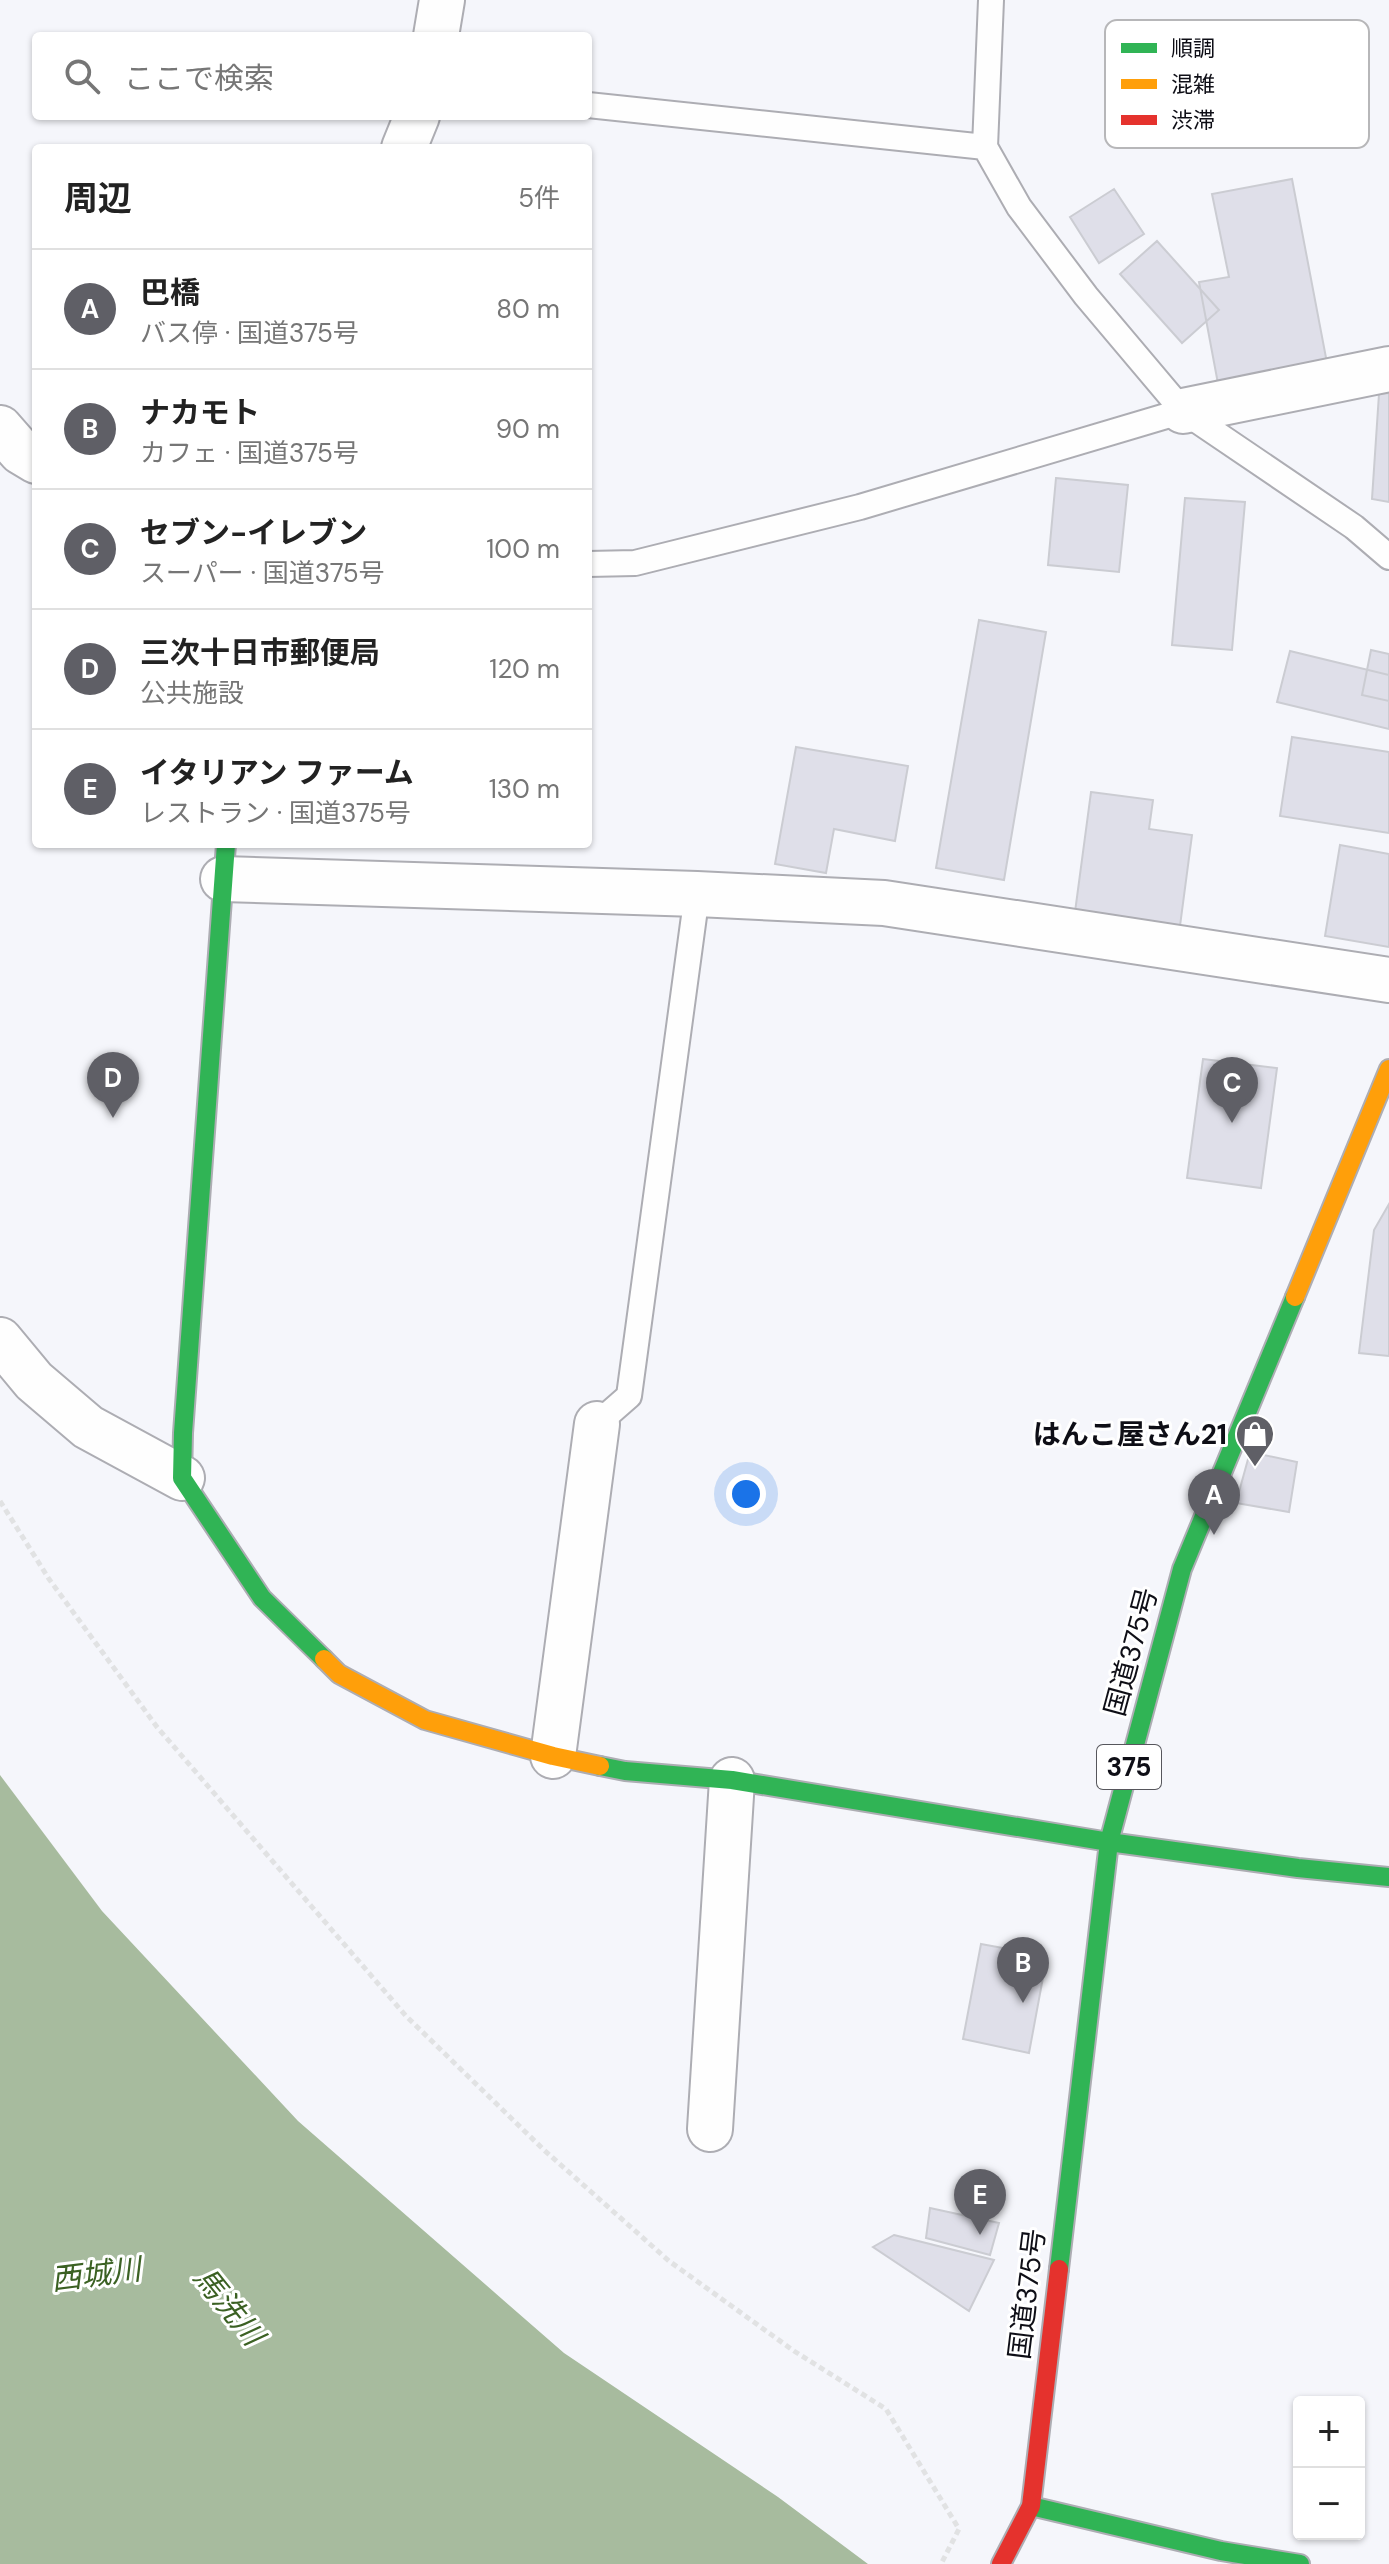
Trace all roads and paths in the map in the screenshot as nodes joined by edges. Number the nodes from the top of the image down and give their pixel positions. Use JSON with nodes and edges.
{"nodes":[{"id":1,"x":442,"y":0,"type":"edge"},
{"id":2,"x":991,"y":0,"type":"edge"},
{"id":3,"x":437,"y":32,"type":"edge"},
{"id":4,"x":592,"y":105,"type":"edge"},
{"id":5,"x":415,"y":120,"type":"edge"},
{"id":6,"x":406,"y":144,"type":"edge"},
{"id":7,"x":985,"y":147,"type":"junction"},
{"id":8,"x":1389,"y":369,"type":"edge"},
{"id":9,"x":1183,"y":411,"type":"junction"},
{"id":10,"x":1389,"y":557,"type":"edge"},
{"id":11,"x":592,"y":564,"type":"edge"},
{"id":12,"x":225,"y":861,"type":"edge"},
{"id":13,"x":697,"y":894,"type":"junction"},
{"id":14,"x":1389,"y":980,"type":"edge"},
{"id":15,"x":1389,"y":1069,"type":"edge"},
{"id":16,"x":0,"y":1340,"type":"edge"},
{"id":17,"x":597,"y":1424,"type":"joint"},
{"id":18,"x":182,"y":1478,"type":"junction"},
{"id":19,"x":0,"y":1501,"type":"edge"},
{"id":20,"x":553,"y":1756,"type":"junction"},
{"id":21,"x":732,"y":1780,"type":"junction"},
{"id":22,"x":1109,"y":1842,"type":"junction"},
{"id":23,"x":1389,"y":1877,"type":"edge"},
{"id":24,"x":710,"y":2129,"type":"dead end"},
{"id":25,"x":1031,"y":2506,"type":"junction"},
{"id":26,"x":1228,"y":2558,"type":"edge"},
{"id":27,"x":941,"y":2564,"type":"edge"},
{"id":28,"x":1001,"y":2564,"type":"edge"},
{"id":29,"x":1300,"y":2564,"type":"edge"}],
"edges":[{"from":1,"to":3,"type":"street"},
{"from":2,"to":7,"type":"lane"},
{"from":4,"to":7,"type":"lane"},
{"from":5,"to":6,"type":"street"},
{"from":7,"to":9,"type":"lane"},
{"from":8,"to":9,"type":"street"},
{"from":9,"to":10,"type":"lane"},
{"from":9,"to":11,"type":"lane"},
{"from":12,"to":13,"type":"street"},
{"from":12,"to":18,"type":"main road"},
{"from":13,"to":14,"type":"street"},
{"from":13,"to":17,"type":"lane"},
{"from":15,"to":22,"type":"main road","name":"国道375号","number":"375"},
{"from":16,"to":18,"type":"street"},
{"from":17,"to":20,"type":"street"},
{"from":18,"to":20,"type":"main road"},
{"from":19,"to":27,"type":"path"},
{"from":20,"to":21,"type":"main road"},
{"from":21,"to":22,"type":"main road"},
{"from":21,"to":24,"type":"street"},
{"from":22,"to":23,"type":"main road"},
{"from":22,"to":25,"type":"main road","name":"国道375号","number":"375"},
{"from":25,"to":26,"type":"main road"},
{"from":25,"to":28,"type":"main road","name":"国道375号","number":"375"},
{"from":26,"to":29,"type":"main road"}]}
